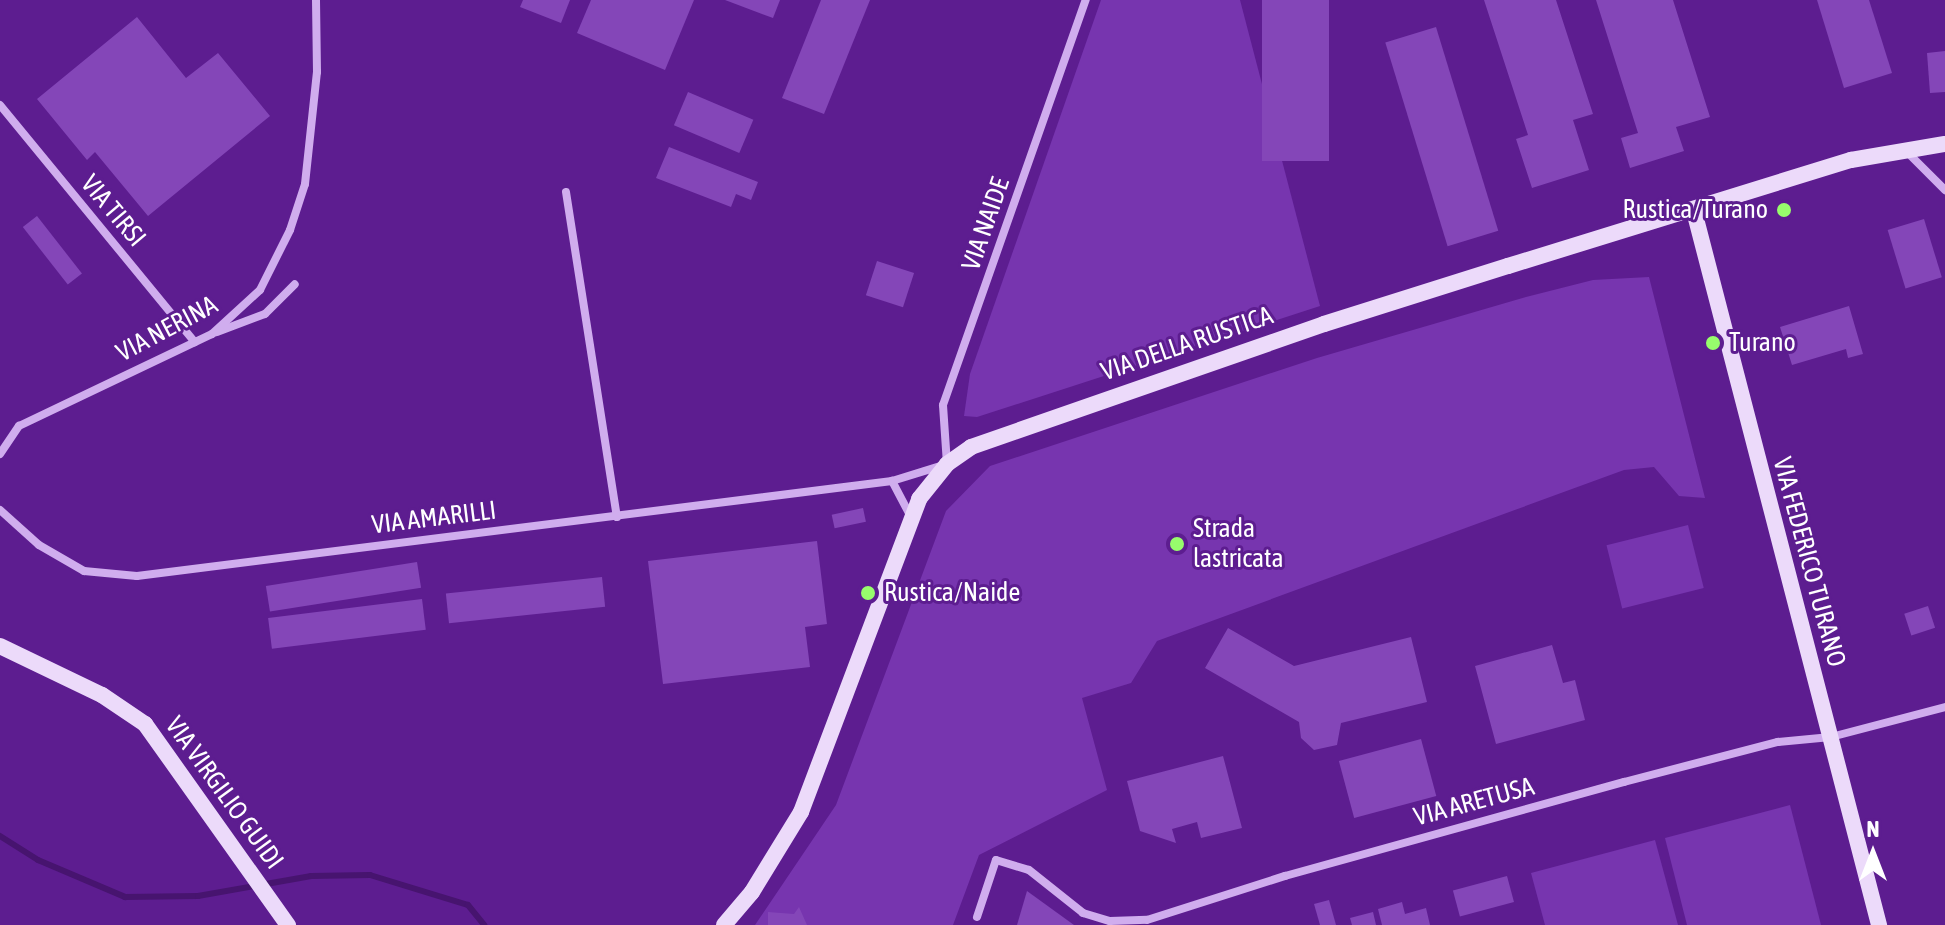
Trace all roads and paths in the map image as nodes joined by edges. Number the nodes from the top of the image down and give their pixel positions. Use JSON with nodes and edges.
{"nodes":[{"id":1,"x":316,"y":0,"type":"edge"},
{"id":2,"x":1086,"y":0,"type":"edge"},
{"id":3,"x":0,"y":105,"type":"edge"},
{"id":4,"x":1945,"y":144,"type":"edge"},
{"id":5,"x":1904,"y":149,"type":"junction"},
{"id":6,"x":1945,"y":190,"type":"edge"},
{"id":7,"x":566,"y":192,"type":"dead end"},
{"id":8,"x":1694,"y":211,"type":"junction"},
{"id":9,"x":295,"y":284,"type":"dead end"},
{"id":10,"x":212,"y":334,"type":"junction"},
{"id":11,"x":195,"y":342,"type":"junction"},
{"id":12,"x":0,"y":454,"type":"edge"},
{"id":13,"x":947,"y":464,"type":"junction"},
{"id":14,"x":892,"y":481,"type":"junction"},
{"id":15,"x":0,"y":510,"type":"edge"},
{"id":16,"x":617,"y":517,"type":"junction"},
{"id":17,"x":912,"y":518,"type":"junction"},
{"id":18,"x":0,"y":634,"type":"edge"},
{"id":19,"x":0,"y":646,"type":"edge"},
{"id":20,"x":24,"y":657,"type":"junction"},
{"id":21,"x":1945,"y":707,"type":"edge"},
{"id":22,"x":1831,"y":737,"type":"junction"},
{"id":23,"x":977,"y":917,"type":"dead end"},
{"id":24,"x":288,"y":925,"type":"edge"},
{"id":25,"x":724,"y":925,"type":"edge"},
{"id":26,"x":1879,"y":925,"type":"edge"}],
"edges":[{"from":1,"to":10,"type":"street","name":"VIA NERINA"},
{"from":2,"to":13,"type":"street","name":"VIA NAIDE"},
{"from":3,"to":11,"type":"street","name":"VIA TIRSI"},
{"from":4,"to":5,"type":"street","name":"VIA DELLA RUSTICA"},
{"from":5,"to":6,"type":"street"},
{"from":5,"to":8,"type":"street","name":"VIA DELLA RUSTICA"},
{"from":7,"to":16,"type":"street"},
{"from":8,"to":13,"type":"street","name":"VIA DELLA RUSTICA"},
{"from":8,"to":22,"type":"street","name":"VIA FEDERICO TURANO"},
{"from":9,"to":10,"type":"street"},
{"from":10,"to":11,"type":"street","name":"VIA NERINA"},
{"from":11,"to":12,"type":"street","name":"VIA NERINA"},
{"from":13,"to":14,"type":"street","name":"VIA AMARILLI"},
{"from":13,"to":17,"type":"street","name":"VIA DELLA RUSTICA"},
{"from":14,"to":16,"type":"street","name":"VIA AMARILLI"},
{"from":14,"to":17,"type":"street"},
{"from":15,"to":16,"type":"street","name":"VIA AMARILLI"},
{"from":17,"to":25,"type":"street","name":"VIA DELLA RUSTICA"},
{"from":18,"to":20,"type":"street","name":"VIA VIRGILIO GUIDI"},
{"from":19,"to":20,"type":"street","name":"VIA VIRGILIO GUIDI"},
{"from":20,"to":24,"type":"street","name":"VIA VIRGILIO GUIDI"},
{"from":21,"to":22,"type":"street","name":"VIA ARETUSA"},
{"from":22,"to":23,"type":"street","name":"VIA ARETUSA"},
{"from":22,"to":26,"type":"street","name":"VIA FEDERICO TURANO"}]}
